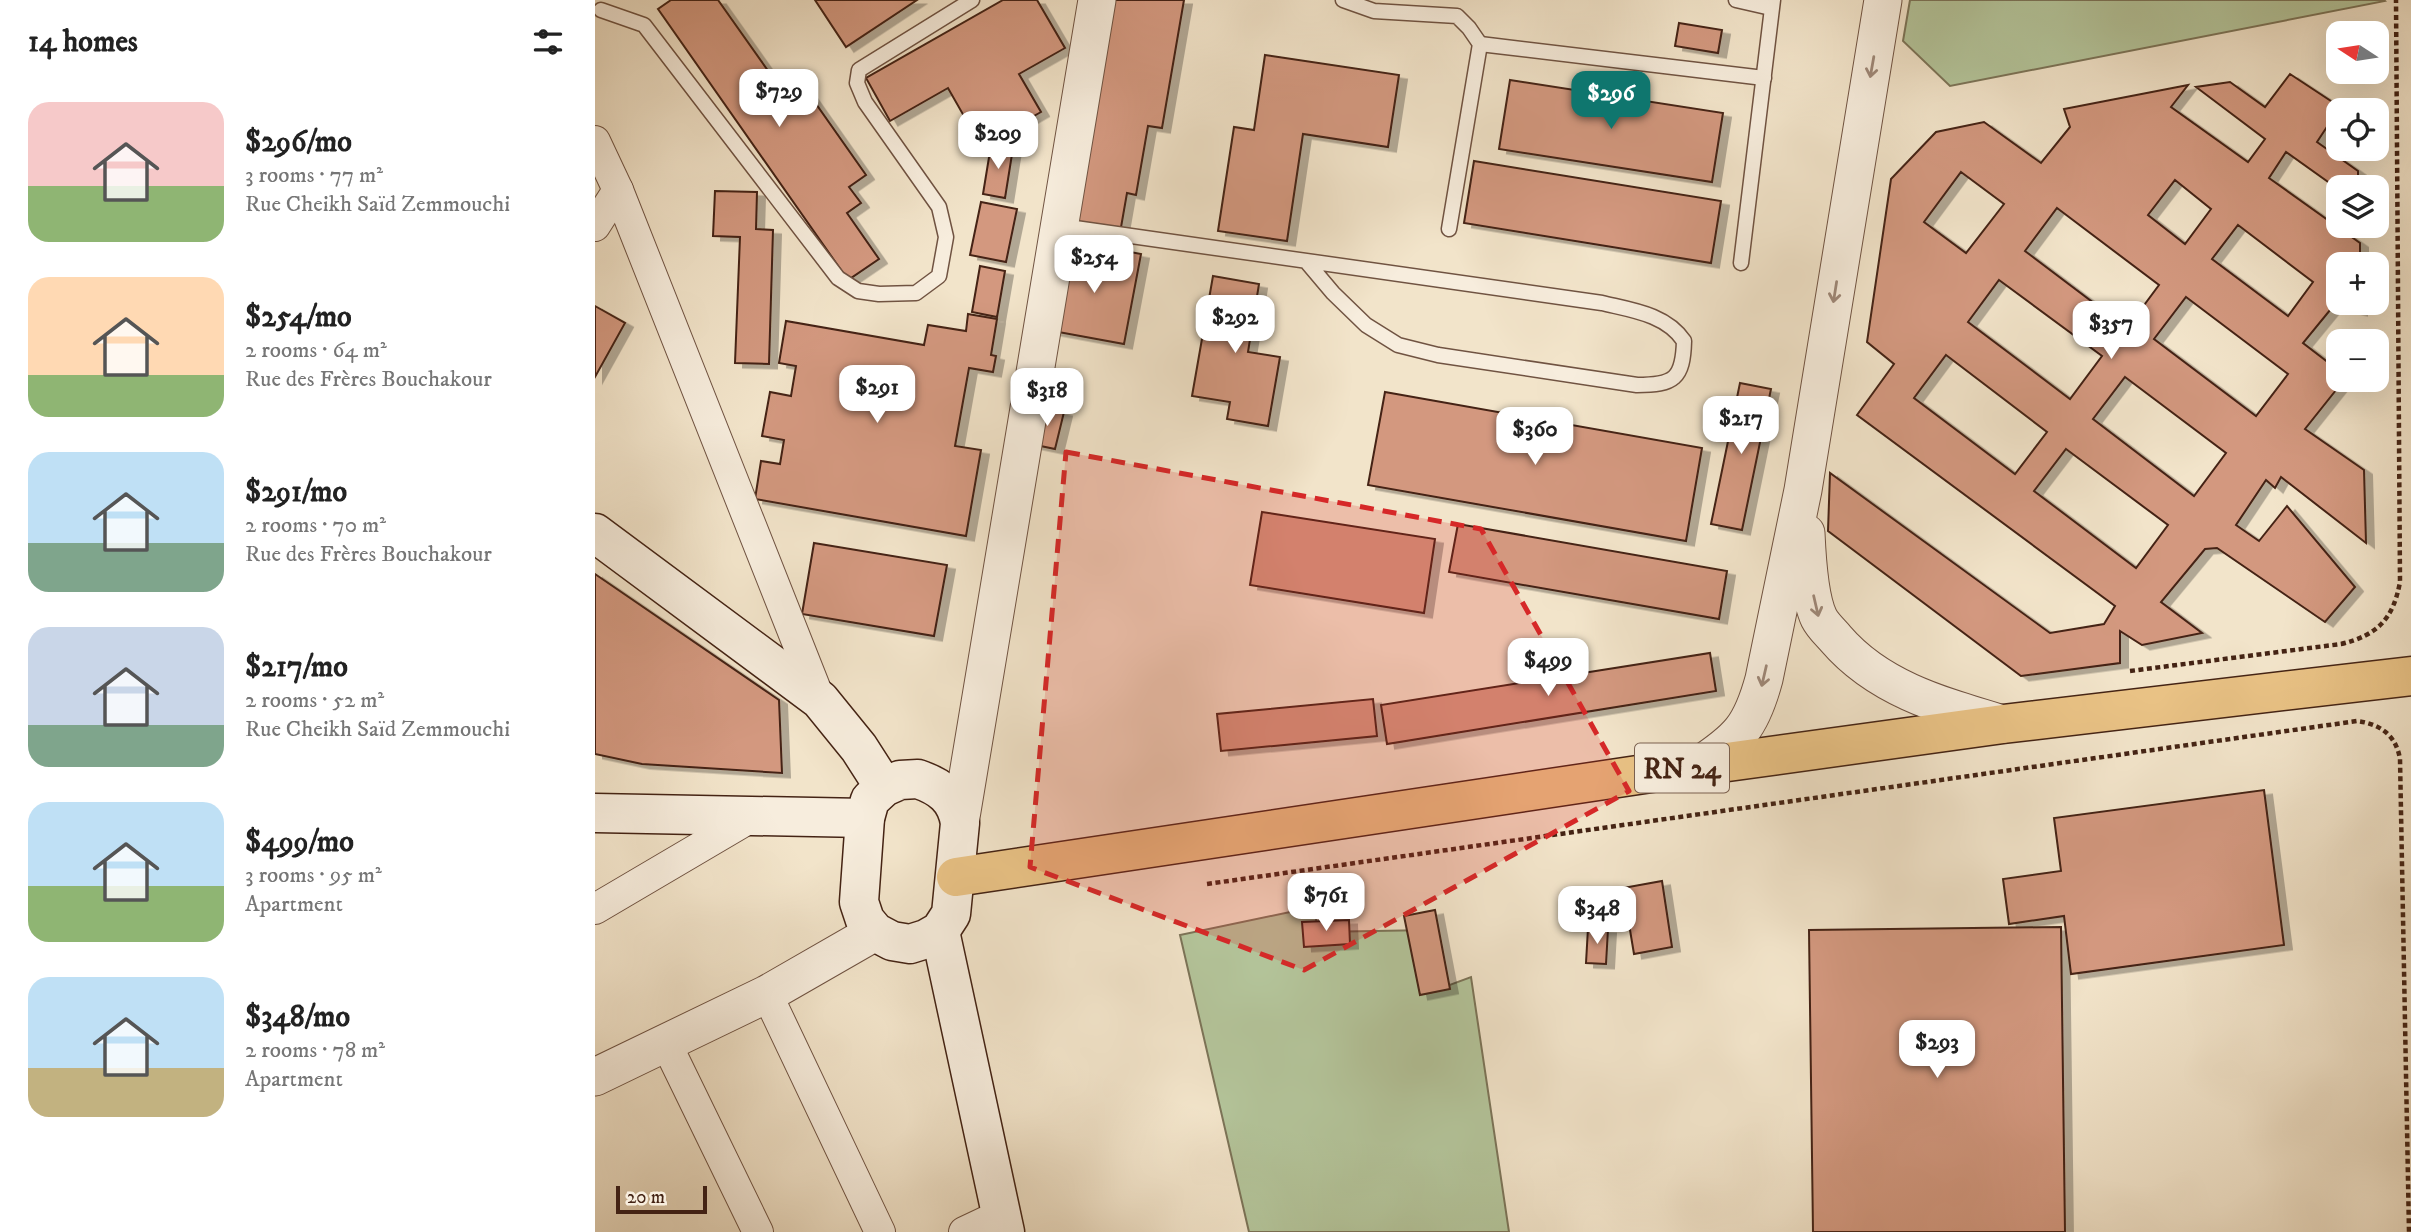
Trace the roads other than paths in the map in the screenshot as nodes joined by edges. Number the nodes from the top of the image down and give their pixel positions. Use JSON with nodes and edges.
{"nodes":[{"id":1,"x":972,"y":0,"type":"edge"},
{"id":2,"x":1097,"y":0,"type":"edge"},
{"id":3,"x":1343,"y":0,"type":"edge"},
{"id":4,"x":1736,"y":0,"type":"edge"},
{"id":5,"x":1883,"y":0,"type":"edge"},
{"id":6,"x":1772,"y":4,"type":"edge"},
{"id":7,"x":601,"y":10,"type":"dead end"},
{"id":8,"x":1480,"y":44,"type":"junction"},
{"id":9,"x":1764,"y":78,"type":"junction"},
{"id":10,"x":595,"y":141,"type":"edge"},
{"id":11,"x":618,"y":190,"type":"junction"},
{"id":12,"x":595,"y":226,"type":"edge"},
{"id":13,"x":1061,"y":226,"type":"junction"},
{"id":14,"x":1449,"y":229,"type":"dead end"},
{"id":15,"x":1306,"y":261,"type":"junction"},
{"id":16,"x":1741,"y":263,"type":"dead end"},
{"id":17,"x":1803,"y":490,"type":"junction"},
{"id":18,"x":595,"y":533,"type":"edge"},
{"id":19,"x":2411,"y":676,"type":"edge"},
{"id":20,"x":820,"y":701,"type":"junction"},
{"id":21,"x":2003,"y":724,"type":"junction"},
{"id":22,"x":1698,"y":766,"type":"junction"},
{"id":23,"x":874,"y":802,"type":"junction"},
{"id":24,"x":599,"y":809,"type":"edge"},
{"id":25,"x":753,"y":817,"type":"junction"},
{"id":26,"x":960,"y":823,"type":"junction"},
{"id":27,"x":956,"y":877,"type":"junction"},
{"id":28,"x":595,"y":909,"type":"edge"},
{"id":29,"x":940,"y":930,"type":"junction"},
{"id":30,"x":875,"y":932,"type":"junction"},
{"id":31,"x":767,"y":994,"type":"junction"},
{"id":32,"x":666,"y":1044,"type":"junction"},
{"id":33,"x":595,"y":1077,"type":"edge"},
{"id":34,"x":1002,"y":1223,"type":"edge"},
{"id":35,"x":758,"y":1232,"type":"edge"},
{"id":36,"x":880,"y":1232,"type":"edge"},
{"id":37,"x":964,"y":1232,"type":"edge"}],
"edges":[{"from":1,"to":7,"type":"lane"},
{"from":2,"to":13,"type":"street"},
{"from":3,"to":8,"type":"lane"},
{"from":4,"to":6,"type":"lane"},
{"from":5,"to":17,"type":"street","one_way":true},
{"from":6,"to":9,"type":"lane"},
{"from":8,"to":9,"type":"lane"},
{"from":8,"to":14,"type":"lane"},
{"from":9,"to":16,"type":"lane"},
{"from":10,"to":11,"type":"street"},
{"from":11,"to":12,"type":"street"},
{"from":11,"to":20,"type":"street"},
{"from":13,"to":15,"type":"lane"},
{"from":13,"to":26,"type":"street"},
{"from":15,"to":15,"type":"lane"},
{"from":17,"to":21,"type":"street","one_way":true},
{"from":17,"to":22,"type":"street","one_way":true},
{"from":18,"to":20,"type":"main road"},
{"from":19,"to":21,"type":"main road","number":"RN 24"},
{"from":20,"to":23,"type":"main road"},
{"from":21,"to":22,"type":"main road","number":"RN 24"},
{"from":22,"to":27,"type":"main road","number":"RN 24"},
{"from":23,"to":25,"type":"main road"},
{"from":23,"to":26,"type":"main road"},
{"from":23,"to":30,"type":"main road"},
{"from":24,"to":25,"type":"main road"},
{"from":25,"to":28,"type":"street"},
{"from":26,"to":27,"type":"main road"},
{"from":27,"to":29,"type":"main road"},
{"from":29,"to":30,"type":"main road"},
{"from":29,"to":34,"type":"main road"},
{"from":30,"to":31,"type":"street"},
{"from":31,"to":32,"type":"street"},
{"from":31,"to":36,"type":"street"},
{"from":32,"to":33,"type":"street"},
{"from":32,"to":35,"type":"street"},
{"from":34,"to":37,"type":"street"}]}
